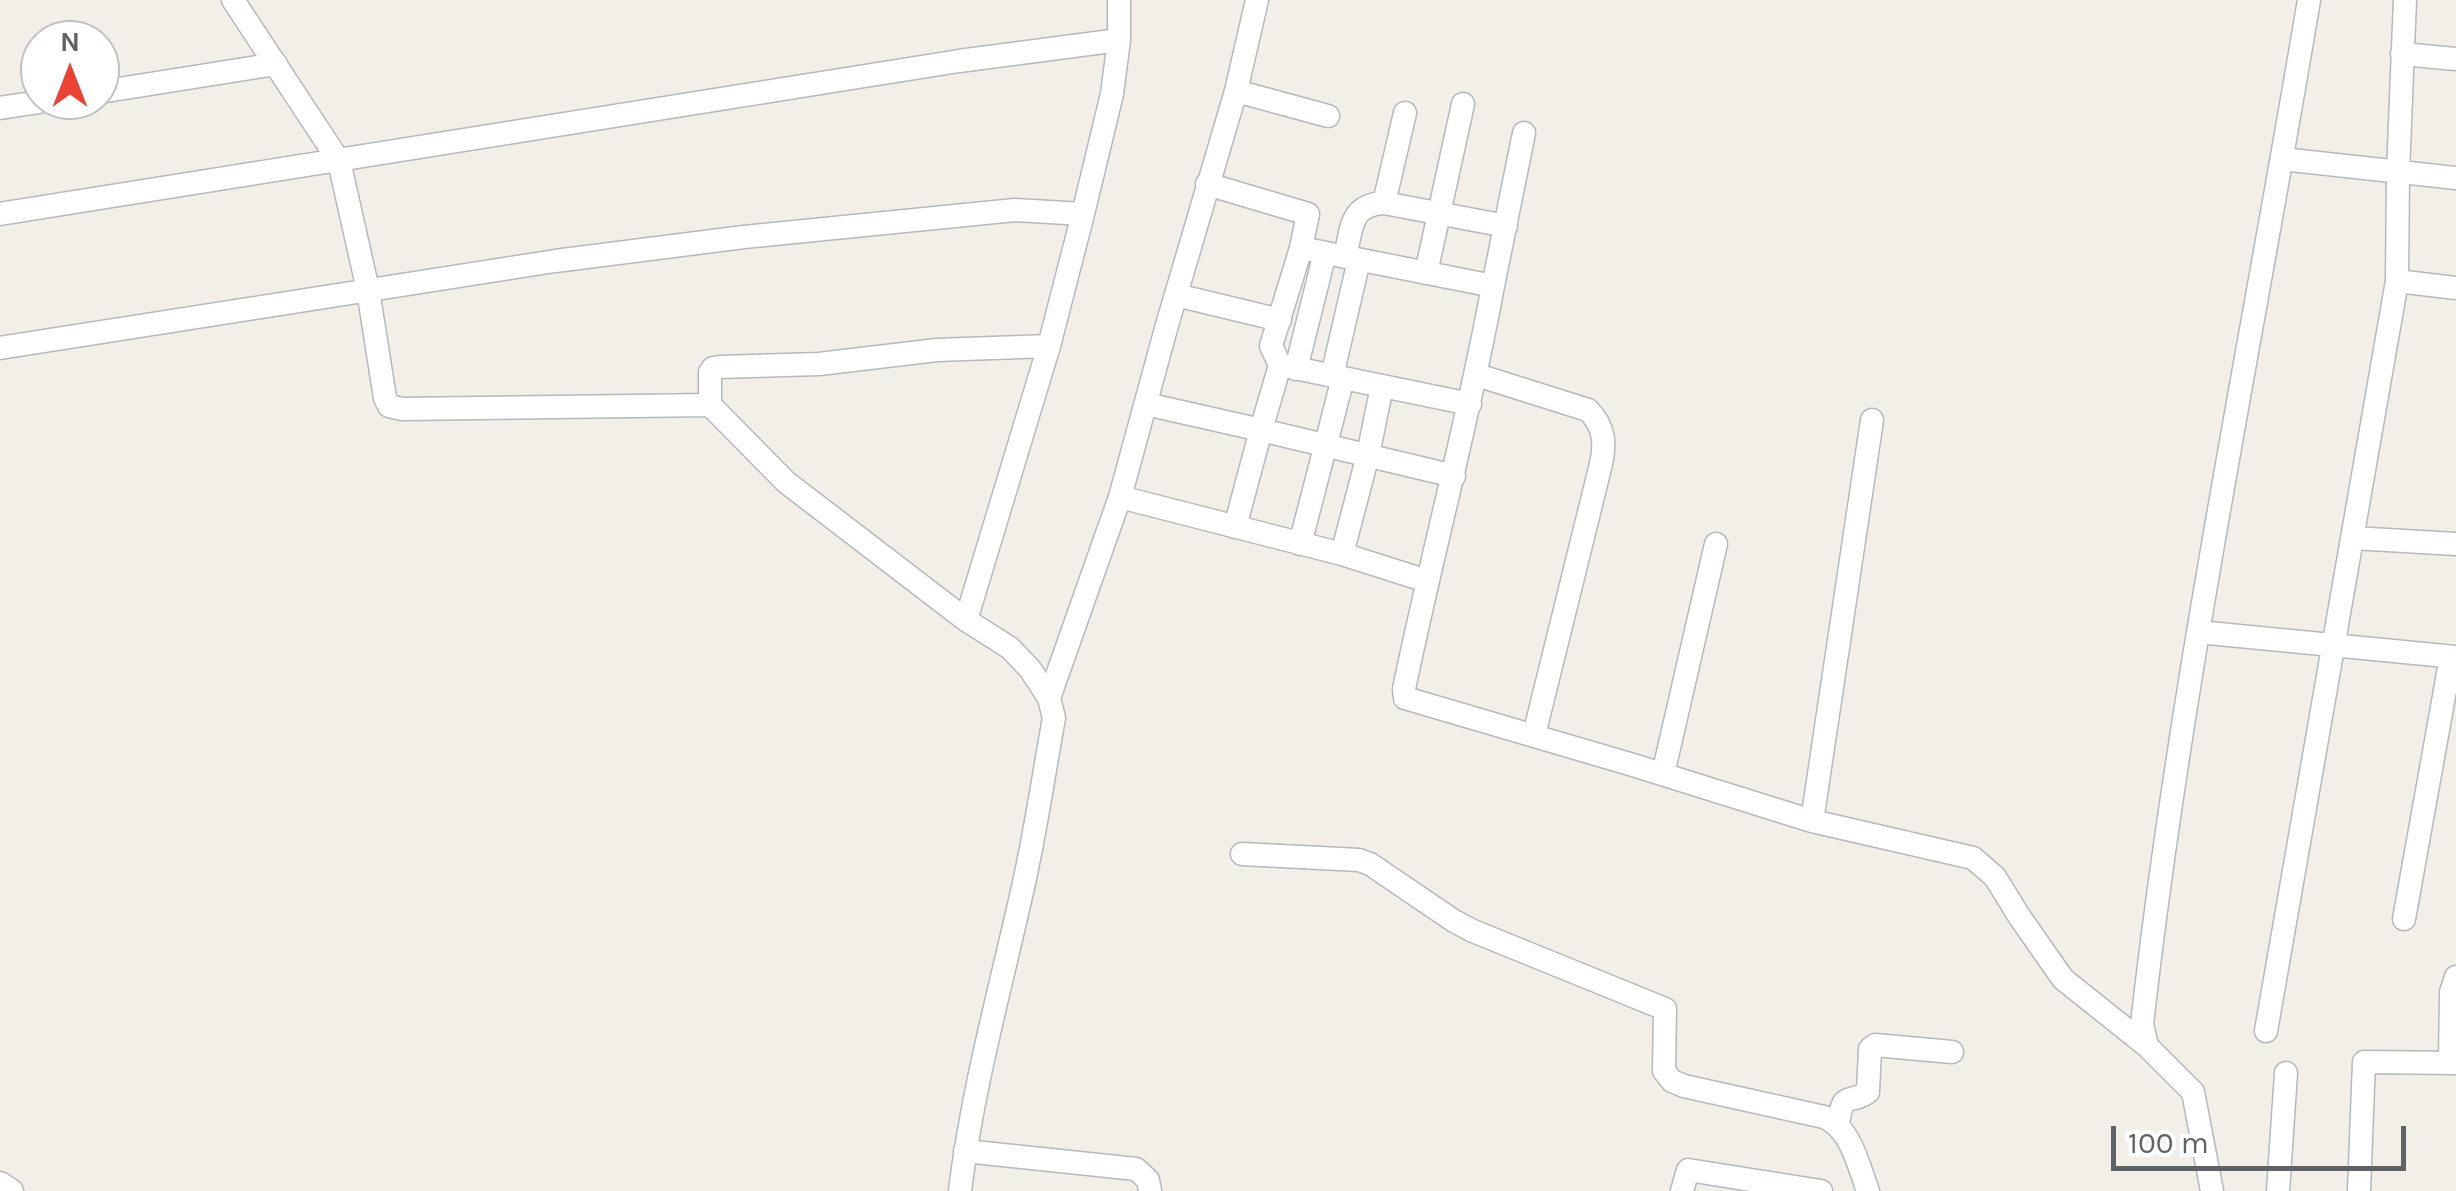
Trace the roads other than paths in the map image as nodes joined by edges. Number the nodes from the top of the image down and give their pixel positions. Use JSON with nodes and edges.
{"nodes":[{"id":1,"x":233,"y":0,"type":"edge"},
{"id":2,"x":1118,"y":0,"type":"edge"},
{"id":3,"x":1257,"y":0,"type":"edge"},
{"id":4,"x":2308,"y":0,"type":"edge"},
{"id":5,"x":2404,"y":0,"type":"edge"},
{"id":6,"x":1120,"y":40,"type":"junction"},
{"id":7,"x":2402,"y":54,"type":"junction"},
{"id":8,"x":2456,"y":59,"type":"edge"},
{"id":9,"x":276,"y":64,"type":"junction"},
{"id":10,"x":120,"y":89,"type":"edge"},
{"id":11,"x":1236,"y":91,"type":"junction"},
{"id":12,"x":1464,"y":104,"type":"dead end"},
{"id":13,"x":1404,"y":113,"type":"dead end"},
{"id":14,"x":1328,"y":116,"type":"dead end"},
{"id":15,"x":1524,"y":133,"type":"dead end"},
{"id":16,"x":2282,"y":159,"type":"junction"},
{"id":17,"x":340,"y":161,"type":"junction"},
{"id":18,"x":2398,"y":172,"type":"junction"},
{"id":19,"x":2456,"y":178,"type":"edge"},
{"id":20,"x":1208,"y":184,"type":"junction"},
{"id":21,"x":1384,"y":202,"type":"junction"},
{"id":22,"x":1439,"y":212,"type":"junction"},
{"id":23,"x":0,"y":214,"type":"edge"},
{"id":24,"x":1082,"y":214,"type":"junction"},
{"id":25,"x":1506,"y":226,"type":"junction"},
{"id":26,"x":1301,"y":248,"type":"junction"},
{"id":27,"x":1343,"y":256,"type":"junction"},
{"id":28,"x":1426,"y":274,"type":"junction"},
{"id":29,"x":2397,"y":281,"type":"junction"},
{"id":30,"x":1493,"y":286,"type":"junction"},
{"id":31,"x":2456,"y":288,"type":"edge"},
{"id":32,"x":368,"y":290,"type":"junction"},
{"id":33,"x":1176,"y":295,"type":"junction"},
{"id":34,"x":1280,"y":320,"type":"junction"},
{"id":35,"x":1048,"y":346,"type":"junction"},
{"id":36,"x":0,"y":348,"type":"edge"},
{"id":37,"x":1288,"y":367,"type":"junction"},
{"id":38,"x":1476,"y":375,"type":"junction"},
{"id":39,"x":1338,"y":377,"type":"junction"},
{"id":40,"x":1382,"y":386,"type":"junction"},
{"id":41,"x":1146,"y":404,"type":"junction"},
{"id":42,"x":1470,"y":404,"type":"junction"},
{"id":43,"x":710,"y":405,"type":"junction"},
{"id":44,"x":1872,"y":420,"type":"dead end"},
{"id":45,"x":1261,"y":430,"type":"junction"},
{"id":46,"x":1326,"y":445,"type":"junction"},
{"id":47,"x":1368,"y":455,"type":"junction"},
{"id":48,"x":1454,"y":476,"type":"junction"},
{"id":49,"x":1120,"y":497,"type":"junction"},
{"id":50,"x":1235,"y":527,"type":"junction"},
{"id":51,"x":2353,"y":538,"type":"junction"},
{"id":52,"x":1300,"y":544,"type":"junction"},
{"id":53,"x":1716,"y":544,"type":"dead end"},
{"id":54,"x":2456,"y":544,"type":"edge"},
{"id":55,"x":1342,"y":554,"type":"junction"},
{"id":56,"x":1426,"y":581,"type":"junction"},
{"id":57,"x":966,"y":620,"type":"junction"},
{"id":58,"x":2198,"y":632,"type":"junction"},
{"id":59,"x":2334,"y":645,"type":"junction"},
{"id":60,"x":2454,"y":657,"type":"edge"},
{"id":61,"x":1049,"y":698,"type":"junction"},
{"id":62,"x":1534,"y":735,"type":"junction"},
{"id":63,"x":1663,"y":774,"type":"junction"},
{"id":64,"x":1812,"y":822,"type":"junction"},
{"id":65,"x":1242,"y":854,"type":"dead end"},
{"id":66,"x":2404,"y":920,"type":"dead end"},
{"id":67,"x":2456,"y":977,"type":"edge"},
{"id":68,"x":2266,"y":1030,"type":"dead end"},
{"id":69,"x":2144,"y":1035,"type":"junction"},
{"id":70,"x":1952,"y":1052,"type":"dead end"},
{"id":71,"x":2453,"y":1062,"type":"edge"},
{"id":72,"x":2286,"y":1073,"type":"dead end"},
{"id":73,"x":1838,"y":1123,"type":"junction"},
{"id":74,"x":964,"y":1152,"type":"junction"},
{"id":75,"x":0,"y":1183,"type":"edge"},
{"id":76,"x":12,"y":1191,"type":"edge"},
{"id":77,"x":960,"y":1191,"type":"edge"},
{"id":78,"x":1150,"y":1191,"type":"edge"},
{"id":79,"x":1682,"y":1191,"type":"edge"},
{"id":80,"x":1821,"y":1191,"type":"edge"},
{"id":81,"x":1868,"y":1191,"type":"edge"},
{"id":82,"x":2212,"y":1191,"type":"edge"},
{"id":83,"x":2278,"y":1191,"type":"edge"},
{"id":84,"x":2359,"y":1191,"type":"edge"}],
"edges":[{"from":1,"to":9,"type":"street"},
{"from":2,"to":6,"type":"street"},
{"from":3,"to":11,"type":"street"},
{"from":4,"to":16,"type":"street"},
{"from":5,"to":7,"type":"street"},
{"from":6,"to":17,"type":"street"},
{"from":6,"to":24,"type":"street"},
{"from":7,"to":8,"type":"street"},
{"from":7,"to":18,"type":"street"},
{"from":9,"to":10,"type":"street"},
{"from":9,"to":17,"type":"street"},
{"from":11,"to":14,"type":"street"},
{"from":11,"to":20,"type":"street"},
{"from":12,"to":22,"type":"street"},
{"from":13,"to":21,"type":"street"},
{"from":15,"to":25,"type":"street"},
{"from":16,"to":18,"type":"street"},
{"from":16,"to":58,"type":"street"},
{"from":17,"to":23,"type":"street"},
{"from":17,"to":32,"type":"street"},
{"from":18,"to":19,"type":"street"},
{"from":18,"to":29,"type":"street"},
{"from":20,"to":26,"type":"street"},
{"from":20,"to":33,"type":"street"},
{"from":21,"to":22,"type":"street"},
{"from":21,"to":27,"type":"street"},
{"from":22,"to":25,"type":"street"},
{"from":22,"to":28,"type":"street"},
{"from":24,"to":32,"type":"street"},
{"from":24,"to":35,"type":"street"},
{"from":25,"to":30,"type":"street"},
{"from":26,"to":27,"type":"street"},
{"from":26,"to":34,"type":"street"},
{"from":27,"to":28,"type":"street"},
{"from":27,"to":37,"type":"street"},
{"from":27,"to":39,"type":"street"},
{"from":28,"to":30,"type":"street"},
{"from":29,"to":31,"type":"street"},
{"from":29,"to":51,"type":"street"},
{"from":30,"to":38,"type":"street"},
{"from":32,"to":36,"type":"street"},
{"from":32,"to":43,"type":"street"},
{"from":33,"to":34,"type":"street"},
{"from":33,"to":41,"type":"street"},
{"from":34,"to":37,"type":"street"},
{"from":35,"to":43,"type":"street"},
{"from":35,"to":57,"type":"street"},
{"from":37,"to":39,"type":"street"},
{"from":37,"to":45,"type":"street"},
{"from":38,"to":42,"type":"street"},
{"from":38,"to":62,"type":"street"},
{"from":39,"to":40,"type":"street"},
{"from":39,"to":46,"type":"street"},
{"from":40,"to":42,"type":"street"},
{"from":40,"to":47,"type":"street"},
{"from":41,"to":45,"type":"street"},
{"from":41,"to":49,"type":"street"},
{"from":42,"to":48,"type":"street"},
{"from":43,"to":57,"type":"street"},
{"from":44,"to":64,"type":"street"},
{"from":45,"to":46,"type":"street"},
{"from":45,"to":50,"type":"street"},
{"from":46,"to":47,"type":"street"},
{"from":46,"to":52,"type":"street"},
{"from":47,"to":48,"type":"street"},
{"from":47,"to":55,"type":"street"},
{"from":48,"to":56,"type":"street"},
{"from":49,"to":50,"type":"street"},
{"from":49,"to":61,"type":"street"},
{"from":50,"to":52,"type":"street"},
{"from":51,"to":54,"type":"street"},
{"from":51,"to":59,"type":"street"},
{"from":52,"to":55,"type":"street"},
{"from":53,"to":63,"type":"street"},
{"from":55,"to":56,"type":"street"},
{"from":56,"to":62,"type":"street"},
{"from":57,"to":61,"type":"street"},
{"from":58,"to":59,"type":"street"},
{"from":58,"to":69,"type":"street"},
{"from":59,"to":60,"type":"street"},
{"from":59,"to":68,"type":"street"},
{"from":60,"to":66,"type":"street"},
{"from":61,"to":74,"type":"street"},
{"from":62,"to":63,"type":"street"},
{"from":63,"to":64,"type":"street"},
{"from":64,"to":69,"type":"street"},
{"from":65,"to":73,"type":"street"},
{"from":67,"to":71,"type":"street"},
{"from":69,"to":82,"type":"street"},
{"from":70,"to":73,"type":"street"},
{"from":71,"to":84,"type":"street"},
{"from":72,"to":83,"type":"street"},
{"from":73,"to":81,"type":"street"},
{"from":74,"to":77,"type":"street"},
{"from":74,"to":78,"type":"street"},
{"from":75,"to":76,"type":"street"},
{"from":79,"to":80,"type":"street"}]}
